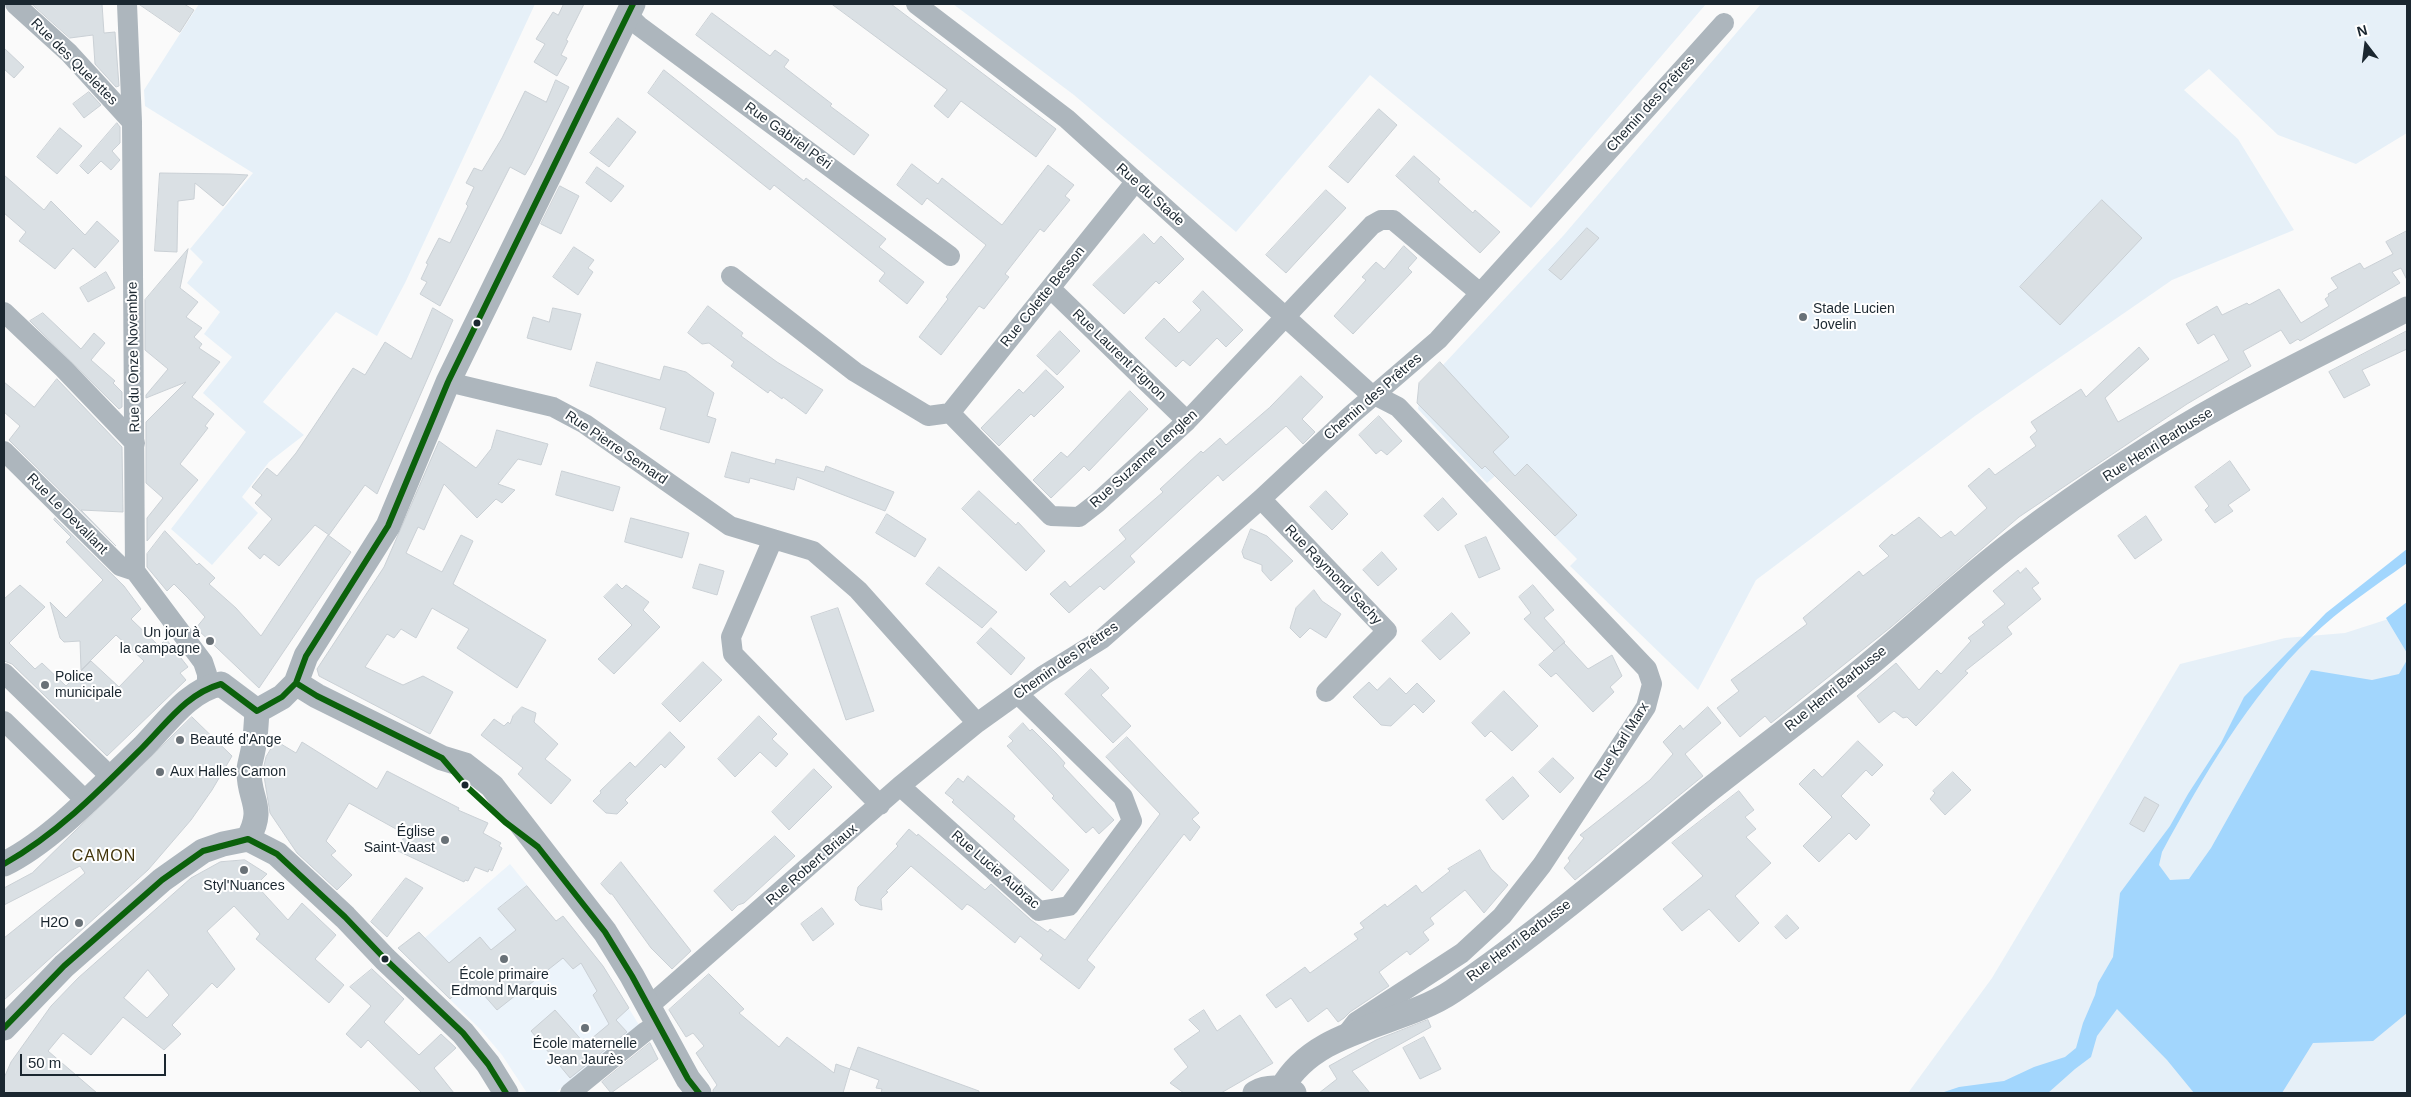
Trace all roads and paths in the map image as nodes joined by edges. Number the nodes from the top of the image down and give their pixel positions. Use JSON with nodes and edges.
{"nodes":[{"id":1,"x":15,"y":4,"type":"edge"},
{"id":2,"x":126,"y":4,"type":"edge"},
{"id":3,"x":916,"y":4,"type":"edge"},
{"id":4,"x":630,"y":9,"type":"edge"},
{"id":5,"x":1724,"y":23,"type":"dead end"},
{"id":6,"x":132,"y":122,"type":"junction"},
{"id":7,"x":1136,"y":181,"type":"junction"},
{"id":8,"x":950,"y":256,"type":"dead end"},
{"id":9,"x":731,"y":276,"type":"dead end"},
{"id":10,"x":1051,"y":289,"type":"junction"},
{"id":11,"x":1480,"y":293,"type":"junction"},
{"id":12,"x":2407,"y":310,"type":"edge"},
{"id":13,"x":4,"y":312,"type":"edge"},
{"id":14,"x":1284,"y":318,"type":"junction"},
{"id":15,"x":448,"y":382,"type":"junction"},
{"id":16,"x":1376,"y":394,"type":"junction"},
{"id":17,"x":950,"y":413,"type":"junction"},
{"id":18,"x":1187,"y":421,"type":"junction"},
{"id":19,"x":135,"y":443,"type":"junction"},
{"id":20,"x":4,"y":451,"type":"edge"},
{"id":21,"x":1261,"y":499,"type":"junction"},
{"id":22,"x":774,"y":539,"type":"junction"},
{"id":23,"x":134,"y":571,"type":"junction"},
{"id":24,"x":4,"y":673,"type":"edge"},
{"id":25,"x":296,"y":683,"type":"junction"},
{"id":26,"x":207,"y":687,"type":"junction"},
{"id":27,"x":1326,"y":692,"type":"dead end"},
{"id":28,"x":1019,"y":695,"type":"junction"},
{"id":29,"x":256,"y":711,"type":"junction"},
{"id":30,"x":4,"y":721,"type":"edge"},
{"id":31,"x":977,"y":723,"type":"junction"},
{"id":32,"x":112,"y":777,"type":"junction"},
{"id":33,"x":900,"y":786,"type":"junction"},
{"id":34,"x":86,"y":801,"type":"junction"},
{"id":35,"x":880,"y":805,"type":"junction"},
{"id":36,"x":248,"y":839,"type":"junction"},
{"id":37,"x":4,"y":864,"type":"edge"},
{"id":38,"x":653,"y":1016,"type":"junction"},
{"id":39,"x":4,"y":1028,"type":"edge"},
{"id":40,"x":1350,"y":1035,"type":"junction"},
{"id":41,"x":1288,"y":1091,"type":"edge"},
{"id":42,"x":506,"y":1093,"type":"edge"},
{"id":43,"x":570,"y":1093,"type":"edge"},
{"id":44,"x":699,"y":1093,"type":"edge"},
{"id":45,"x":1255,"y":1093,"type":"edge"}],
"edges":[{"from":1,"to":6,"type":"street","name":"Rue des Quelettes"},
{"from":2,"to":6,"type":"street","name":"Rue du Onze Novembre"},
{"from":3,"to":7,"type":"street","name":"Rue du Stade"},
{"from":4,"to":8,"type":"street","name":"Rue Gabriel Péri"},
{"from":4,"to":15,"type":"street"},
{"from":5,"to":11,"type":"street","name":"Chemin des Prêtres"},
{"from":6,"to":19,"type":"street","name":"Rue du Onze Novembre"},
{"from":7,"to":10,"type":"street","name":"Rue Colette Besson"},
{"from":7,"to":14,"type":"street","name":"Rue du Stade"},
{"from":9,"to":17,"type":"street"},
{"from":10,"to":17,"type":"street","name":"Rue Colette Besson"},
{"from":10,"to":18,"type":"street","name":"Rue Laurent Fignon"},
{"from":11,"to":14,"type":"street","name":"Rue Suzanne Lenglen"},
{"from":11,"to":16,"type":"street","name":"Chemin des Prêtres"},
{"from":12,"to":40,"type":"street","name":"Rue Henri Barbusse"},
{"from":13,"to":19,"type":"street"},
{"from":14,"to":16,"type":"street","name":"Rue du Stade"},
{"from":14,"to":18,"type":"street","name":"Rue Suzanne Lenglen"},
{"from":15,"to":22,"type":"street","name":"Rue Pierre Semard"},
{"from":15,"to":25,"type":"street"},
{"from":16,"to":21,"type":"street","name":"Chemin des Prêtres"},
{"from":16,"to":40,"type":"street","name":"Rue Karl Marx"},
{"from":17,"to":18,"type":"street","name":"Rue Suzanne Lenglen"},
{"from":19,"to":23,"type":"street","name":"Rue du Onze Novembre"},
{"from":20,"to":23,"type":"street","name":"Rue Le Devallant"},
{"from":21,"to":27,"type":"street","name":"Rue Raymond Sachy"},
{"from":21,"to":28,"type":"street","name":"Chemin des Prêtres"},
{"from":22,"to":31,"type":"street","name":"Rue Pierre Semard"},
{"from":22,"to":35,"type":"street"},
{"from":23,"to":26,"type":"street"},
{"from":24,"to":32,"type":"street"},
{"from":25,"to":29,"type":"street"},
{"from":25,"to":38,"type":"street"},
{"from":26,"to":29,"type":"street"},
{"from":26,"to":32,"type":"street"},
{"from":28,"to":31,"type":"street","name":"Chemin des Prêtres"},
{"from":28,"to":33,"type":"street","name":"Rue Lucie Aubrac"},
{"from":29,"to":36,"type":"street"},
{"from":30,"to":34,"type":"street"},
{"from":31,"to":33,"type":"street","name":"Rue Robert Briaux"},
{"from":32,"to":34,"type":"street"},
{"from":33,"to":35,"type":"street","name":"Rue Robert Briaux"},
{"from":34,"to":37,"type":"street"},
{"from":35,"to":38,"type":"street","name":"Rue Robert Briaux"},
{"from":36,"to":39,"type":"street"},
{"from":36,"to":42,"type":"street"},
{"from":38,"to":43,"type":"street","name":"Rue Robert Briaux"},
{"from":38,"to":44,"type":"street"},
{"from":40,"to":41,"type":"street","name":"Rue Henri Barbusse"},
{"from":41,"to":45,"type":"street"}]}
